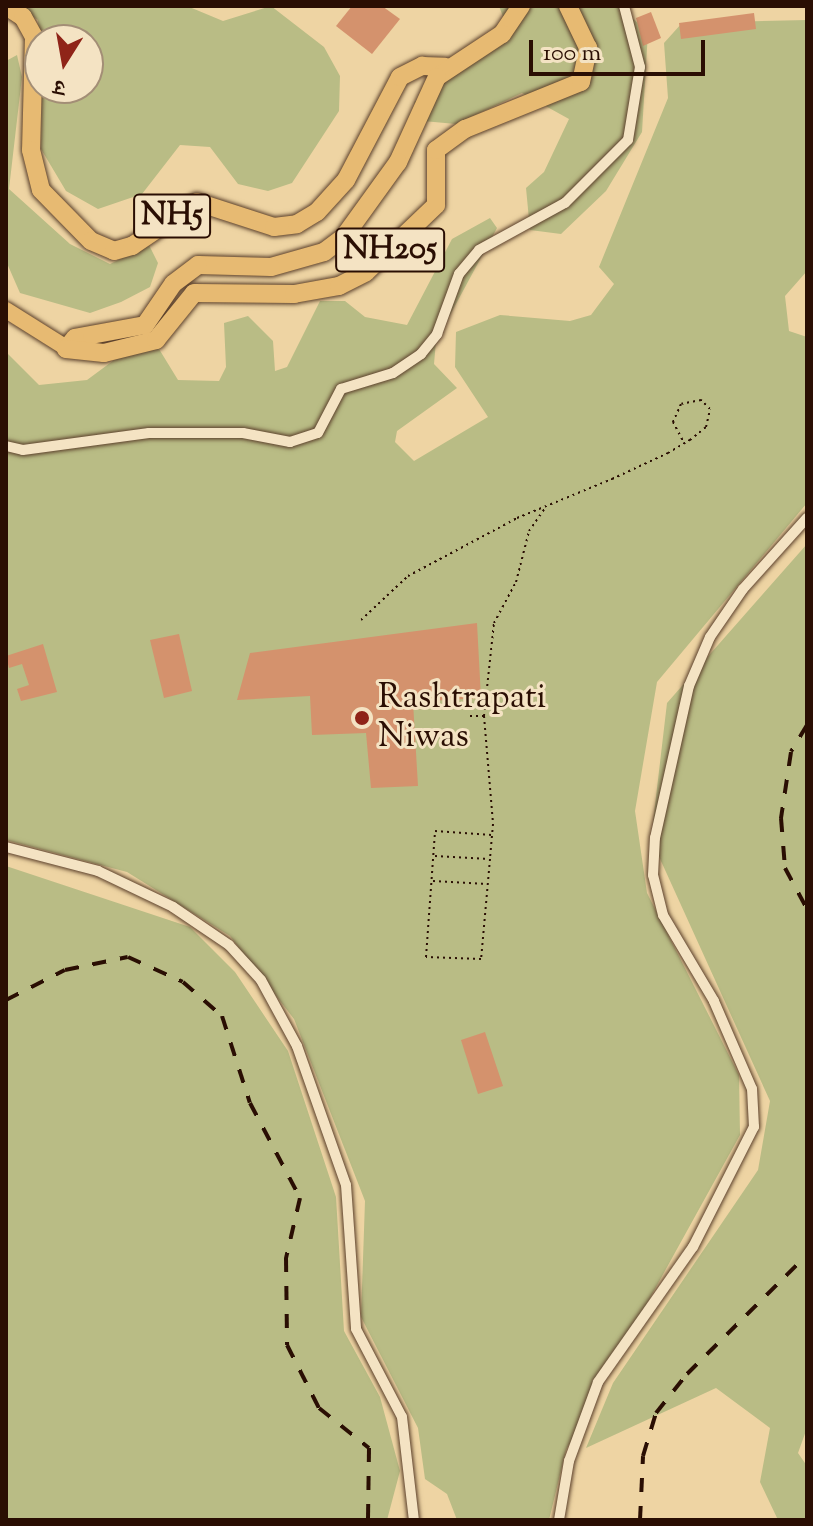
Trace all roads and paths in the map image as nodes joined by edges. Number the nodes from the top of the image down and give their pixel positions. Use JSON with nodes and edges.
{"nodes":[{"id":1,"x":6,"y":6,"type":"edge"},
{"id":2,"x":521,"y":6,"type":"edge"},
{"id":3,"x":568,"y":6,"type":"edge"},
{"id":4,"x":624,"y":6,"type":"edge"},
{"id":5,"x":445,"y":67,"type":"junction"},
{"id":6,"x":6,"y":310,"type":"edge"},
{"id":7,"x":65,"y":347,"type":"junction"},
{"id":8,"x":684,"y":443,"type":"junction"},
{"id":9,"x":6,"y":446,"type":"edge"},
{"id":10,"x":547,"y":506,"type":"junction"},
{"id":11,"x":807,"y":518,"type":"edge"},
{"id":12,"x":361,"y":620,"type":"dead end"},
{"id":13,"x":470,"y":716,"type":"dead end"},
{"id":14,"x":484,"y":716,"type":"junction"},
{"id":15,"x":492,"y":835,"type":"junction"},
{"id":16,"x":6,"y":847,"type":"edge"},
{"id":17,"x":433,"y":856,"type":"junction"},
{"id":18,"x":490,"y":859,"type":"junction"},
{"id":19,"x":431,"y":881,"type":"junction"},
{"id":20,"x":488,"y":884,"type":"junction"},
{"id":21,"x":414,"y":1520,"type":"edge"},
{"id":22,"x":559,"y":1520,"type":"edge"}],
"edges":[{"from":1,"to":5,"type":"highway","number":"NH5"},
{"from":2,"to":5,"type":"highway","number":"NH5"},
{"from":3,"to":7,"type":"highway","number":"NH205"},
{"from":4,"to":9,"type":"street"},
{"from":5,"to":7,"type":"highway","number":"NH205"},
{"from":6,"to":7,"type":"main road"},
{"from":8,"to":8,"type":"path"},
{"from":8,"to":10,"type":"path"},
{"from":10,"to":12,"type":"path"},
{"from":10,"to":14,"type":"path"},
{"from":11,"to":22,"type":"street"},
{"from":13,"to":14,"type":"path"},
{"from":14,"to":15,"type":"path"},
{"from":15,"to":17,"type":"path"},
{"from":15,"to":18,"type":"path"},
{"from":16,"to":21,"type":"street"},
{"from":17,"to":18,"type":"path"},
{"from":17,"to":19,"type":"path"},
{"from":18,"to":20,"type":"path"},
{"from":19,"to":20,"type":"path"},
{"from":19,"to":20,"type":"path"}]}
